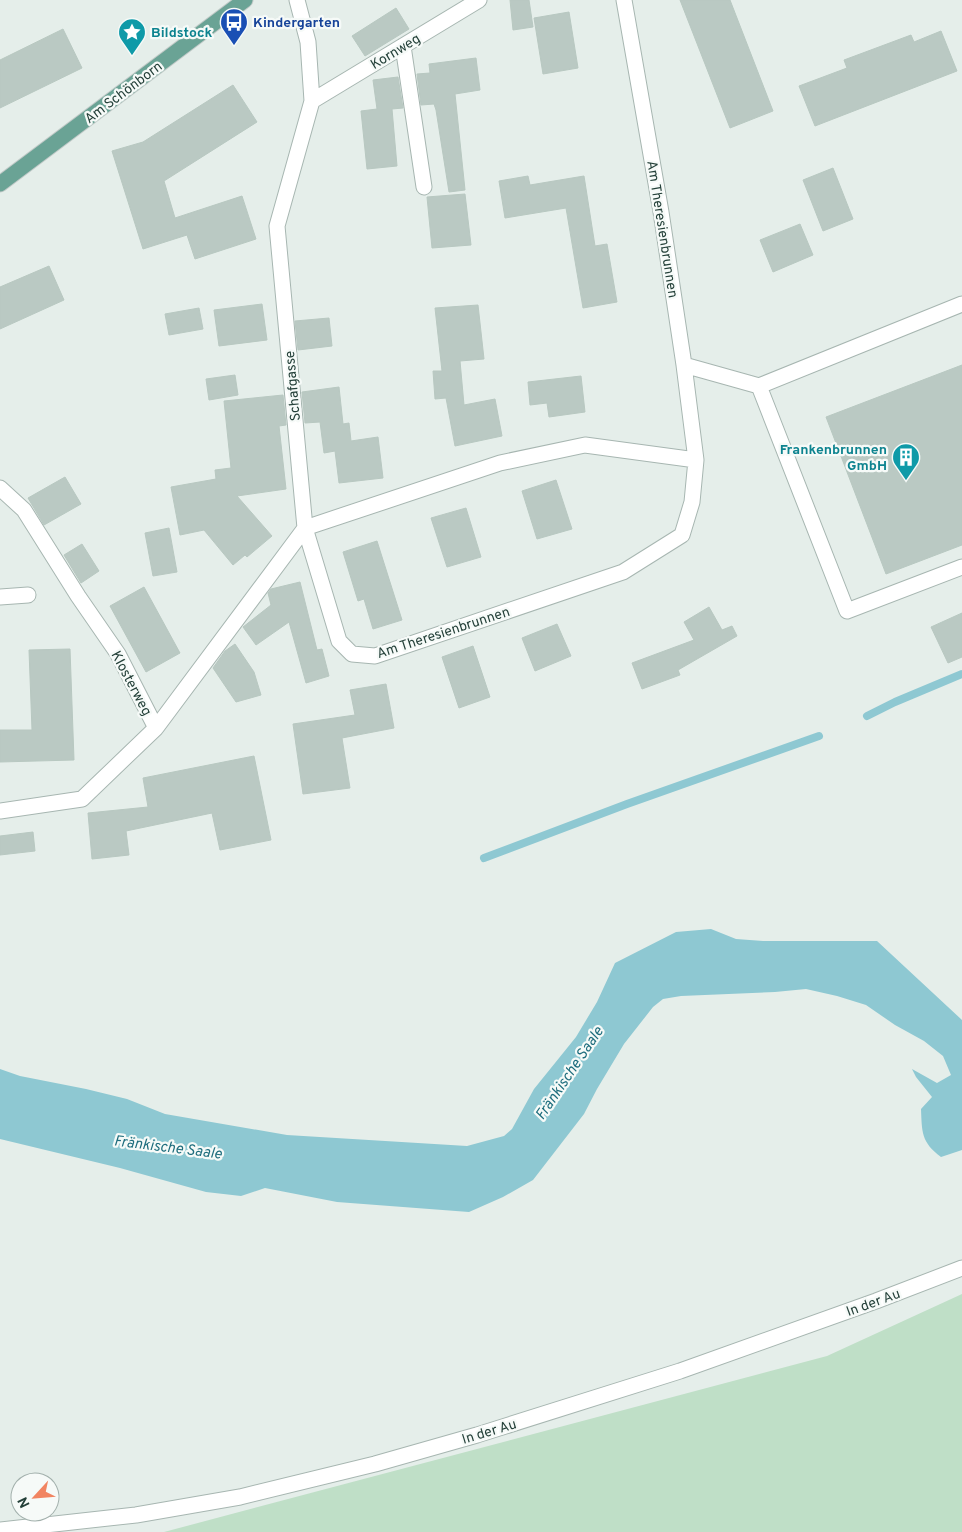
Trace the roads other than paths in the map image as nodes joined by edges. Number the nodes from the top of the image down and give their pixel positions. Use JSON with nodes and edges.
{"nodes":[{"id":1,"x":245,"y":0,"type":"edge"},
{"id":2,"x":297,"y":0,"type":"edge"},
{"id":3,"x":479,"y":0,"type":"edge"},
{"id":4,"x":624,"y":0,"type":"edge"},
{"id":5,"x":403,"y":46,"type":"junction"},
{"id":6,"x":312,"y":101,"type":"junction"},
{"id":7,"x":0,"y":184,"type":"edge"},
{"id":8,"x":424,"y":188,"type":"dead end"},
{"id":9,"x":962,"y":304,"type":"edge"},
{"id":10,"x":684,"y":365,"type":"junction"},
{"id":11,"x":759,"y":386,"type":"junction"},
{"id":12,"x":696,"y":460,"type":"junction"},
{"id":13,"x":0,"y":488,"type":"edge"},
{"id":14,"x":305,"y":528,"type":"junction"},
{"id":15,"x":962,"y":567,"type":"edge"},
{"id":16,"x":28,"y":595,"type":"dead end"},
{"id":17,"x":0,"y":597,"type":"edge"},
{"id":18,"x":156,"y":728,"type":"junction"},
{"id":19,"x":0,"y":811,"type":"edge"},
{"id":20,"x":962,"y":1268,"type":"edge"},
{"id":21,"x":0,"y":1530,"type":"edge"}],
"edges":[{"from":1,"to":7,"type":"main road","name":"Am Schönborn"},
{"from":2,"to":6,"type":"street","name":"Schafgasse"},
{"from":3,"to":5,"type":"street","name":"Kornweg"},
{"from":4,"to":10,"type":"street","name":"Am Theresienbrunnen"},
{"from":5,"to":6,"type":"street","name":"Kornweg"},
{"from":5,"to":8,"type":"street"},
{"from":6,"to":14,"type":"street","name":"Schafgasse"},
{"from":9,"to":11,"type":"street"},
{"from":10,"to":11,"type":"street"},
{"from":10,"to":12,"type":"street","name":"Am Theresienbrunnen"},
{"from":11,"to":15,"type":"street"},
{"from":12,"to":14,"type":"street"},
{"from":12,"to":14,"type":"street","name":"Am Theresienbrunnen"},
{"from":13,"to":18,"type":"street","name":"Klosterweg"},
{"from":14,"to":18,"type":"street"},
{"from":16,"to":17,"type":"street"},
{"from":18,"to":19,"type":"street","name":"Klosterweg"},
{"from":20,"to":21,"type":"street","name":"In der Au"}]}
